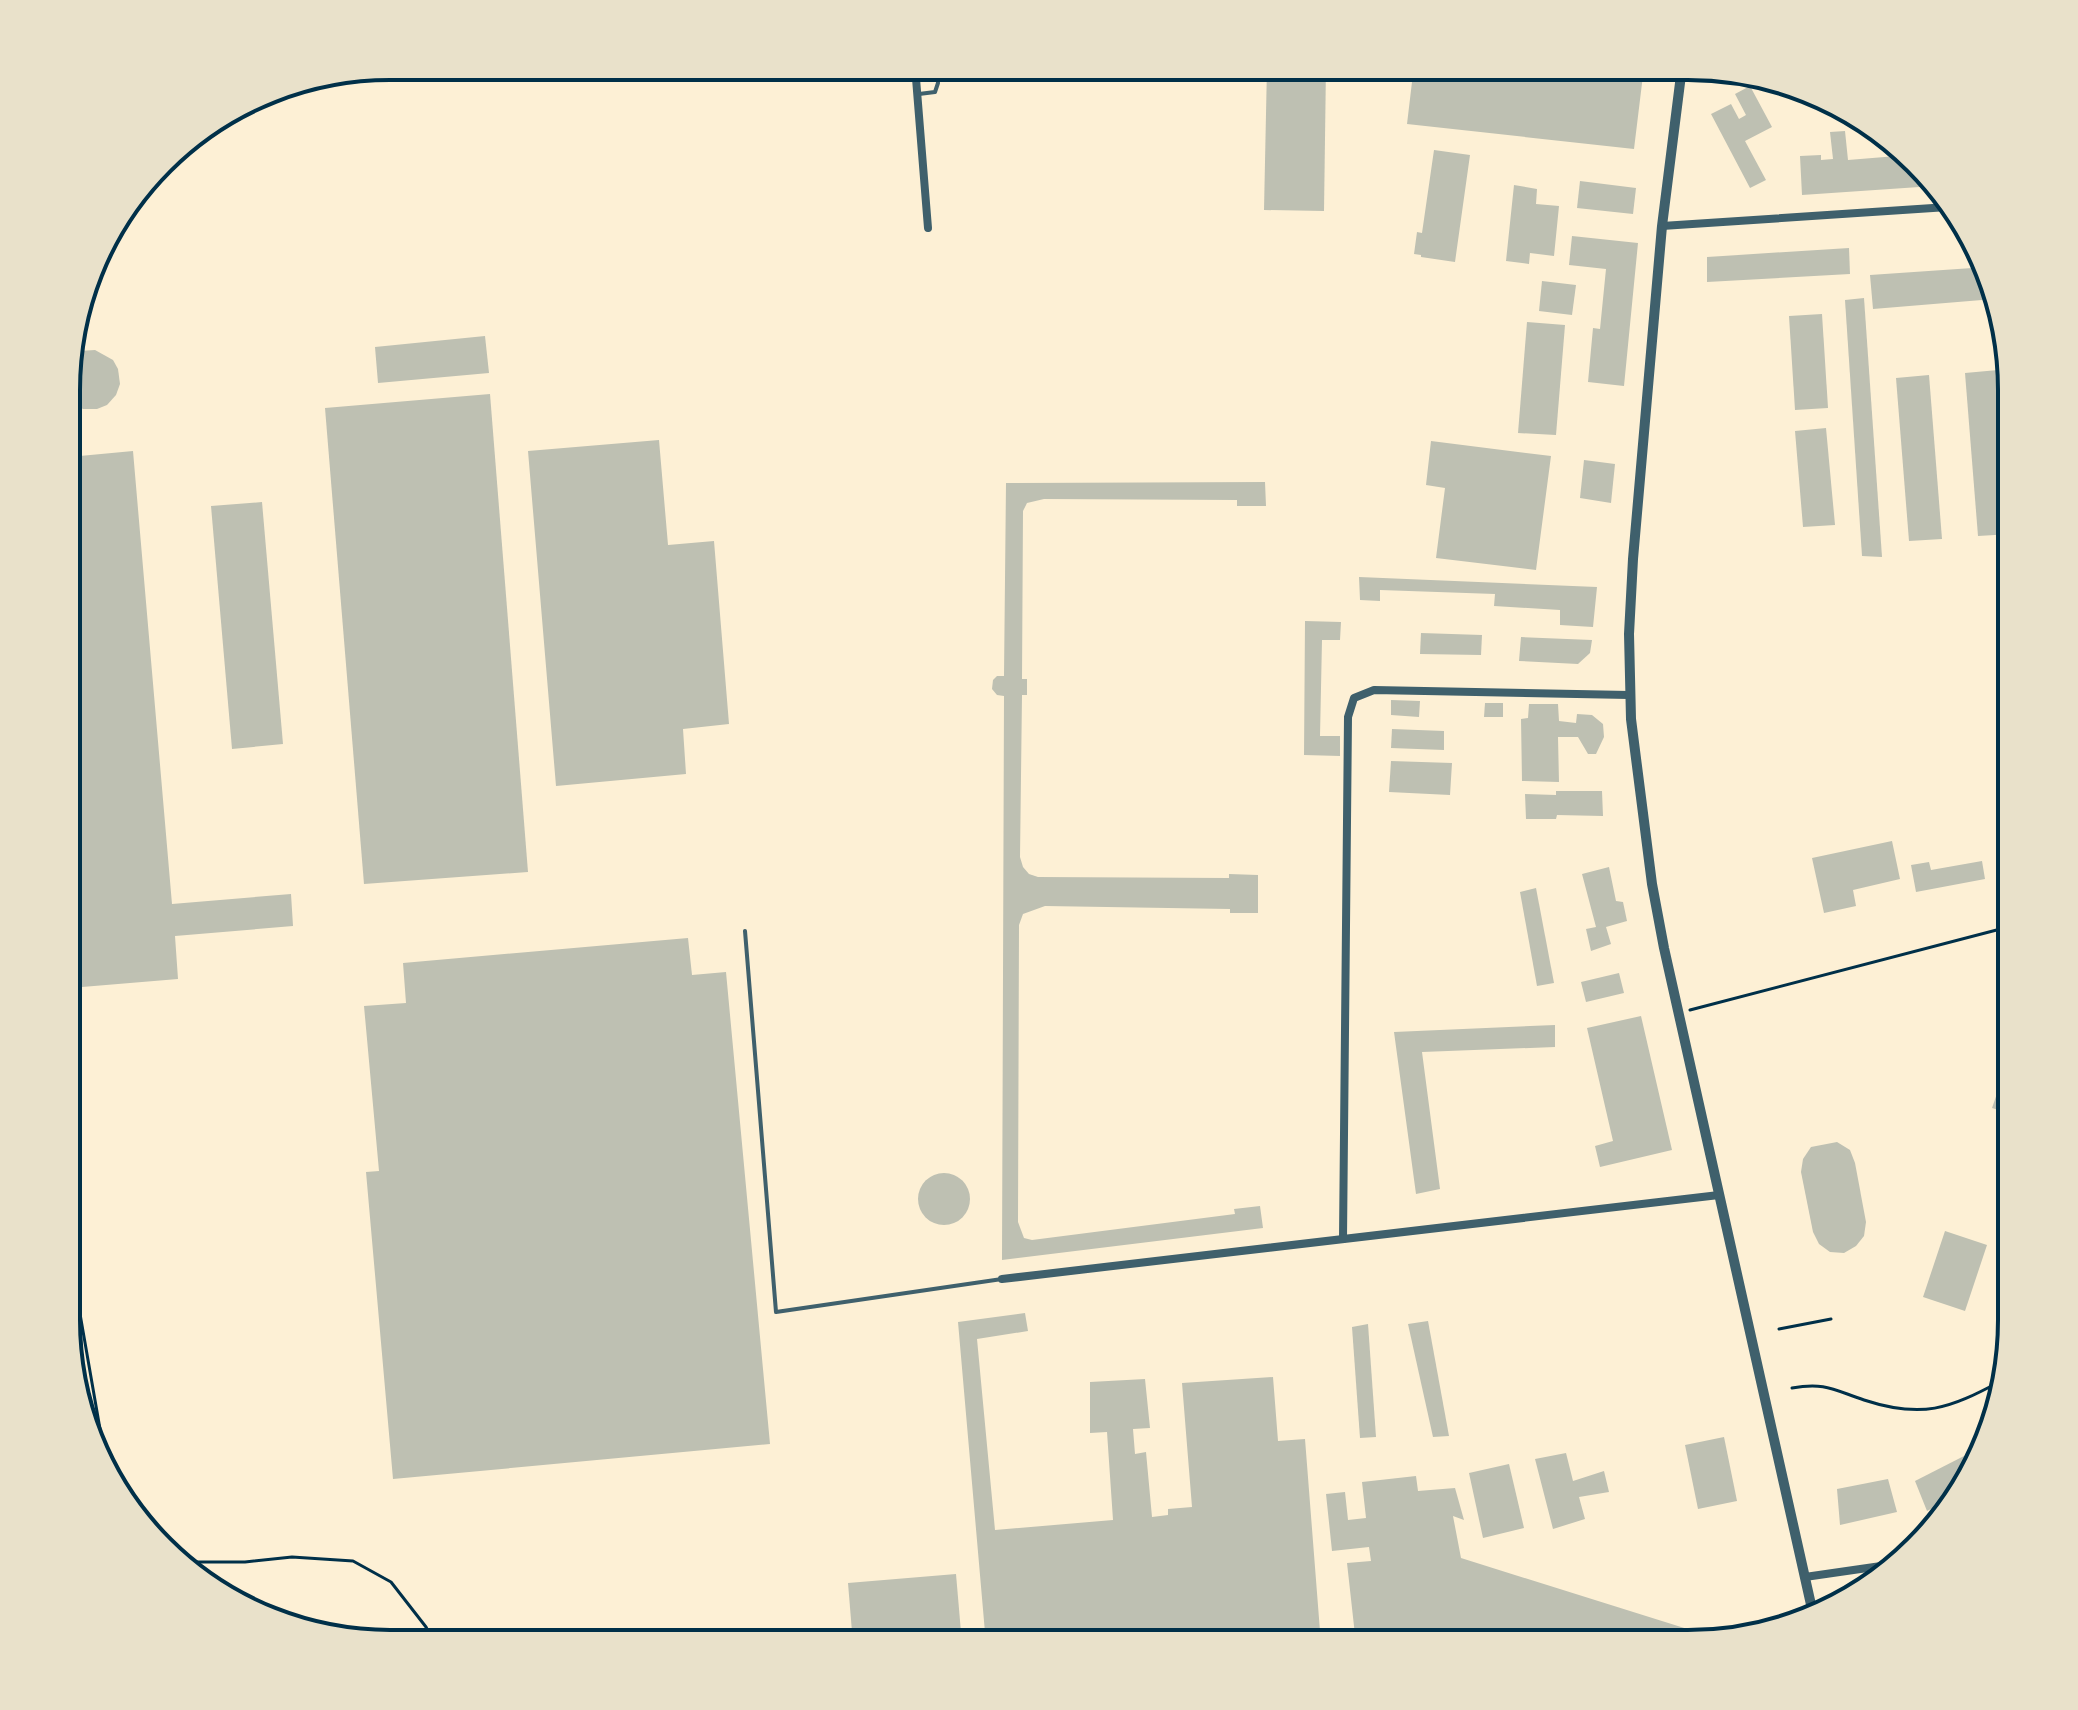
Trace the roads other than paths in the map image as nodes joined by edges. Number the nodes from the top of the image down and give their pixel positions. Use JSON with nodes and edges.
{"nodes":[{"id":1,"x":916,"y":80,"type":"edge"},
{"id":2,"x":938,"y":80,"type":"edge"},
{"id":3,"x":1680,"y":80,"type":"edge"},
{"id":4,"x":917,"y":94,"type":"junction"},
{"id":5,"x":1939,"y":208,"type":"edge"},
{"id":6,"x":1662,"y":226,"type":"junction"},
{"id":7,"x":928,"y":228,"type":"dead end"},
{"id":8,"x":1629,"y":695,"type":"junction"},
{"id":9,"x":745,"y":931,"type":"dead end"},
{"id":10,"x":1719,"y":1195,"type":"junction"},
{"id":11,"x":1343,"y":1239,"type":"junction"},
{"id":12,"x":1002,"y":1279,"type":"joint"},
{"id":13,"x":1876,"y":1567,"type":"edge"},
{"id":14,"x":1805,"y":1577,"type":"junction"},
{"id":15,"x":1811,"y":1604,"type":"edge"}],
"edges":[{"from":1,"to":4,"type":"street"},
{"from":2,"to":4,"type":"lane"},
{"from":3,"to":6,"type":"street"},
{"from":4,"to":7,"type":"street"},
{"from":5,"to":6,"type":"street"},
{"from":6,"to":8,"type":"street"},
{"from":8,"to":10,"type":"street"},
{"from":8,"to":11,"type":"street"},
{"from":9,"to":12,"type":"lane"},
{"from":10,"to":11,"type":"street"},
{"from":10,"to":14,"type":"street"},
{"from":11,"to":12,"type":"street"},
{"from":13,"to":14,"type":"street"},
{"from":14,"to":15,"type":"street"}]}
